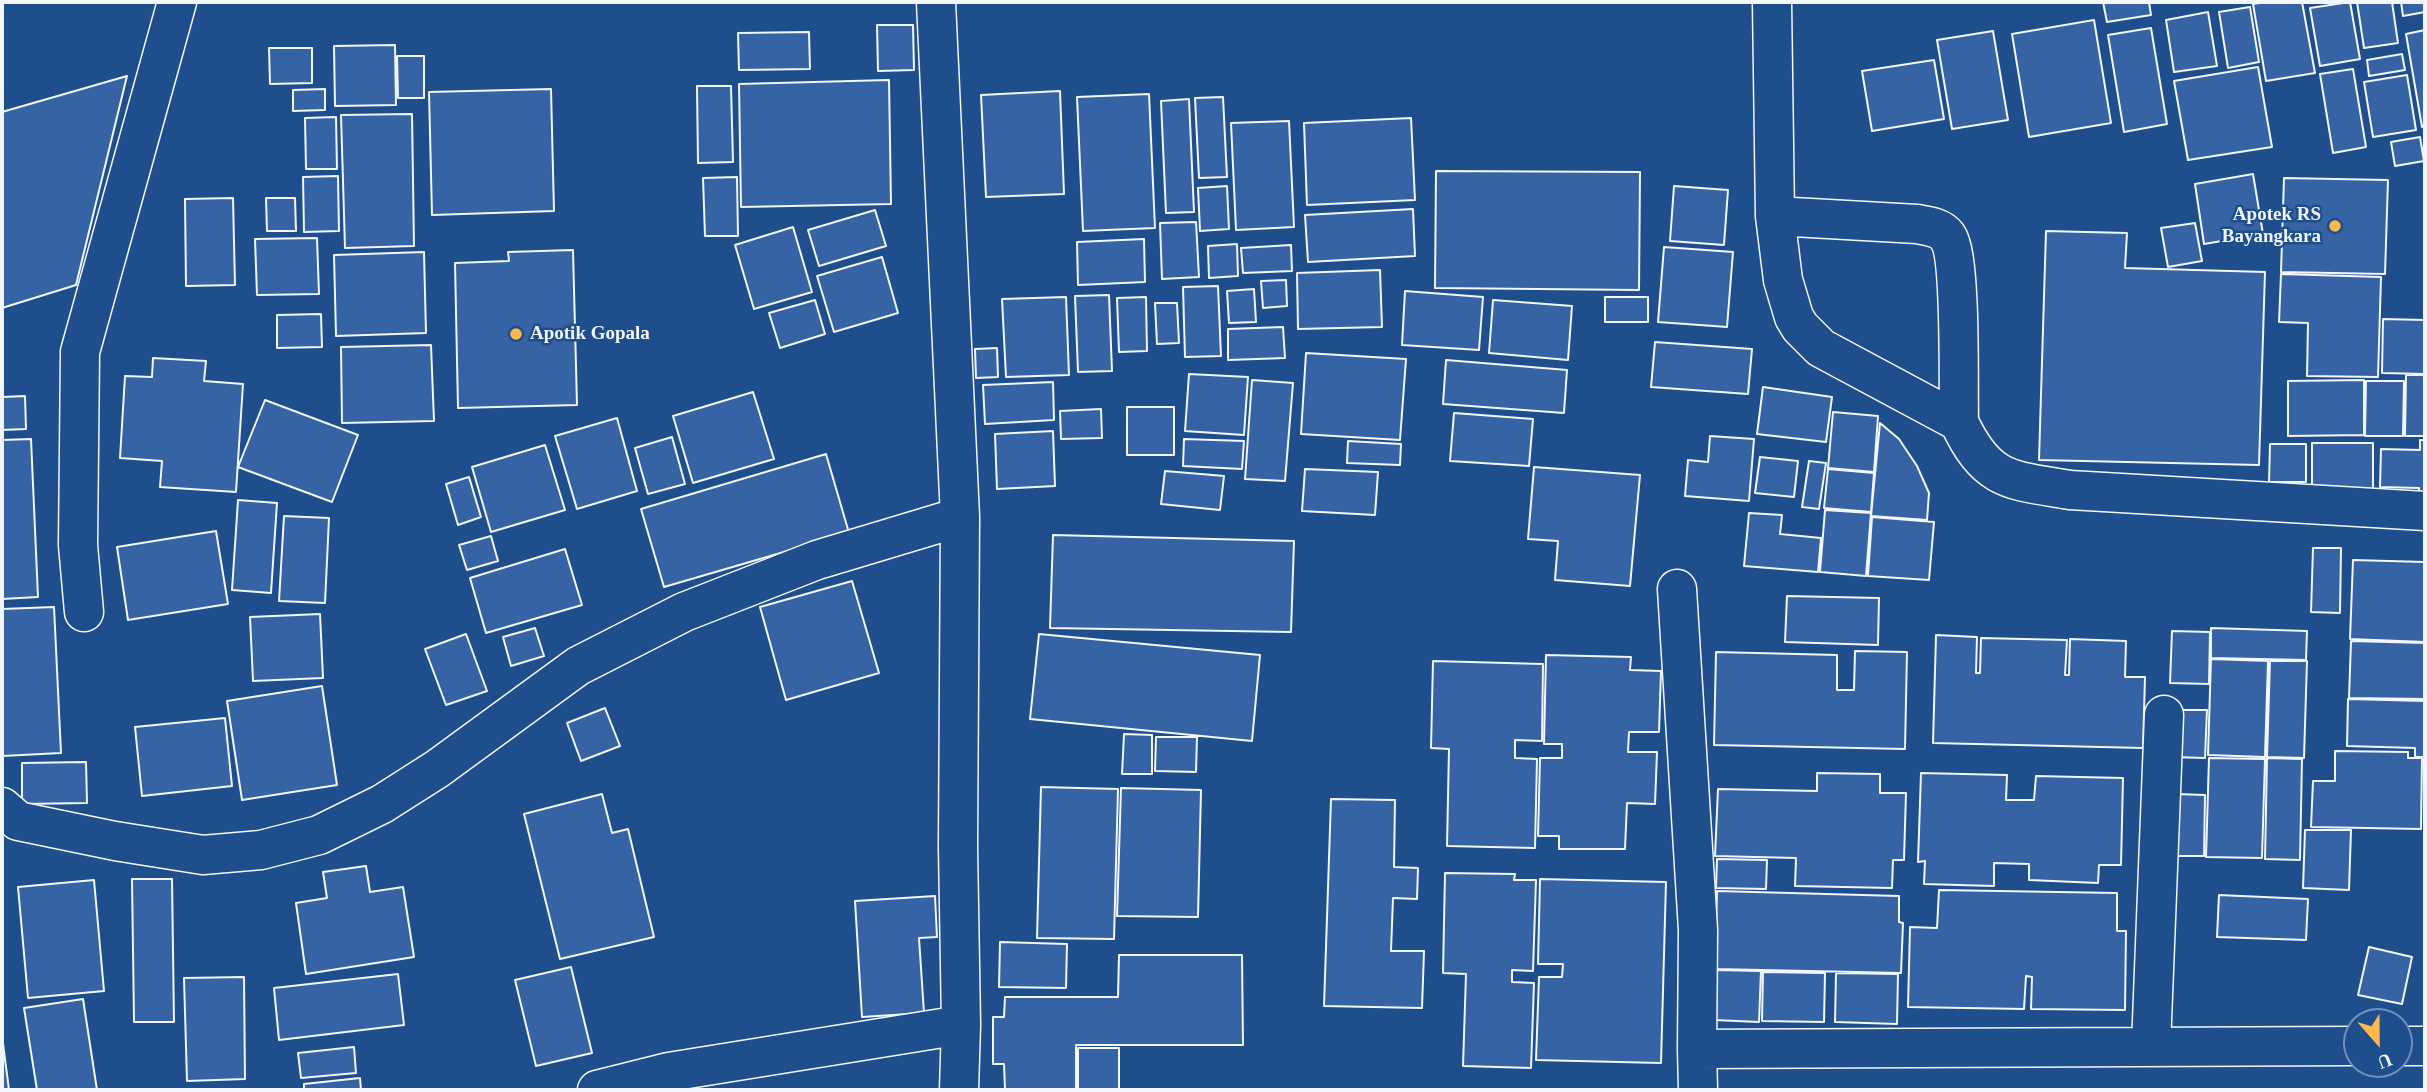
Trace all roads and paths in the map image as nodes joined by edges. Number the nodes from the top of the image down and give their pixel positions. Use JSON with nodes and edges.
{"nodes":[{"id":1,"x":177,"y":2,"type":"edge"},
{"id":2,"x":936,"y":2,"type":"edge"},
{"id":3,"x":1772,"y":2,"type":"edge"},
{"id":4,"x":1775,"y":216,"type":"junction"},
{"id":5,"x":1959,"y":422,"type":"junction"},
{"id":6,"x":2425,"y":511,"type":"edge"},
{"id":7,"x":960,"y":517,"type":"junction"},
{"id":8,"x":1677,"y":589,"type":"dead end"},
{"id":9,"x":84,"y":612,"type":"dead end"},
{"id":10,"x":2164,"y":715,"type":"dead end"},
{"id":11,"x":2,"y":807,"type":"edge"},
{"id":12,"x":961,"y":1025,"type":"junction"},
{"id":13,"x":2151,"y":1045,"type":"junction"},
{"id":14,"x":2343,"y":1046,"type":"edge"},
{"id":15,"x":1697,"y":1049,"type":"junction"},
{"id":16,"x":597,"y":1090,"type":"edge"},
{"id":17,"x":959,"y":1090,"type":"edge"},
{"id":18,"x":1698,"y":1090,"type":"edge"}],
"edges":[{"from":1,"to":9,"type":"street"},
{"from":2,"to":7,"type":"street"},
{"from":3,"to":4,"type":"street"},
{"from":4,"to":5,"type":"street"},
{"from":4,"to":5,"type":"street"},
{"from":5,"to":6,"type":"street"},
{"from":7,"to":11,"type":"street"},
{"from":7,"to":12,"type":"street"},
{"from":8,"to":15,"type":"street"},
{"from":10,"to":13,"type":"street"},
{"from":12,"to":16,"type":"street"},
{"from":12,"to":17,"type":"street"},
{"from":13,"to":14,"type":"street"},
{"from":13,"to":15,"type":"street"},
{"from":15,"to":18,"type":"street"}]}
